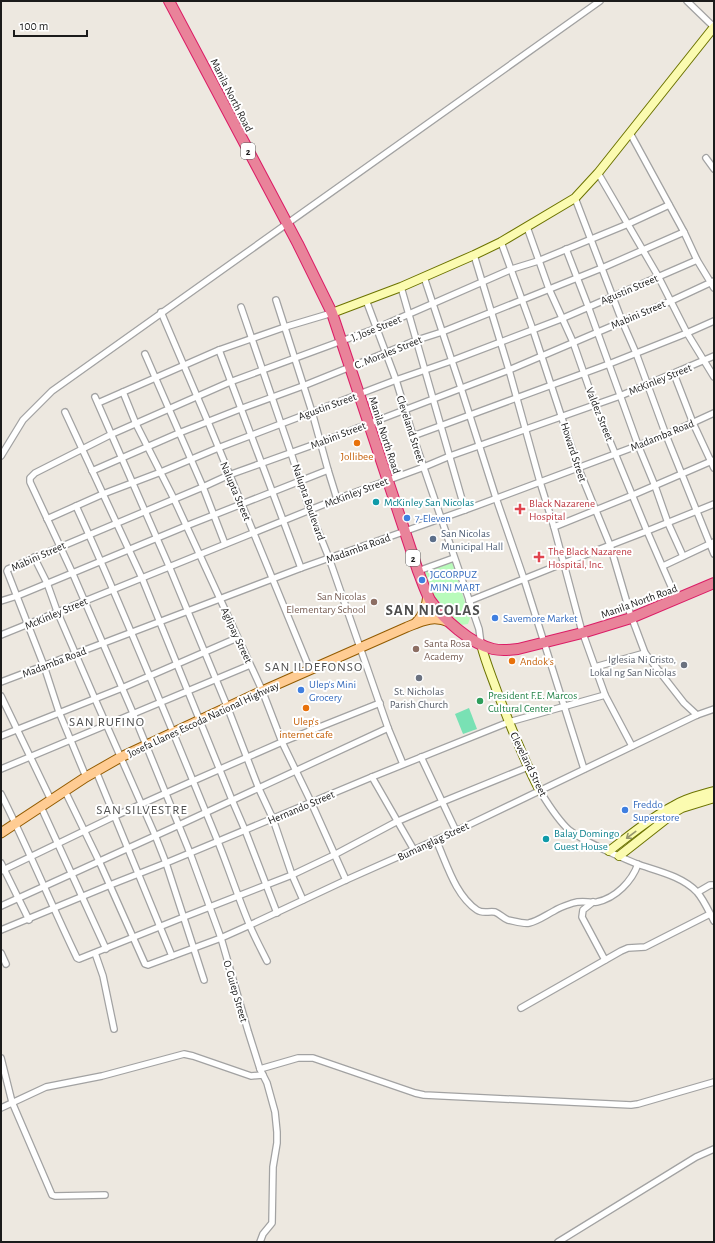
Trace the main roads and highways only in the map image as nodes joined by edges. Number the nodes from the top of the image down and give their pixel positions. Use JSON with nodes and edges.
{"nodes":[{"id":1,"x":169,"y":1,"type":"edge"},
{"id":2,"x":713,"y":30,"type":"edge"},
{"id":3,"x":332,"y":313,"type":"junction"},
{"id":4,"x":714,"y":583,"type":"edge"},
{"id":5,"x":428,"y":595,"type":"junction"},
{"id":6,"x":451,"y":623,"type":"junction"},
{"id":7,"x":414,"y":624,"type":"junction"},
{"id":8,"x":481,"y":644,"type":"junction"},
{"id":9,"x":540,"y":791,"type":"road end"},
{"id":10,"x":714,"y":791,"type":"edge"},
{"id":11,"x":714,"y":798,"type":"edge"},
{"id":12,"x":1,"y":833,"type":"edge"},
{"id":13,"x":609,"y":852,"type":"road end"},
{"id":14,"x":619,"y":856,"type":"road end"}],
"edges":[{"from":1,"to":3,"type":"highway","name":"Manila North Road","number":"2"},
{"from":2,"to":3,"type":"main road"},
{"from":3,"to":5,"type":"highway","name":"Manila North Road","number":"2"},
{"from":4,"to":8,"type":"highway","name":"Manila North Road","number":"2"},
{"from":5,"to":6,"type":"highway","name":"Manila North Road","number":"2"},
{"from":5,"to":7,"type":"main road"},
{"from":6,"to":7,"type":"main road","name":"Josefa Llanes Escoda National Highway"},
{"from":6,"to":8,"type":"highway","name":"Manila North Road","number":"2"},
{"from":7,"to":12,"type":"main road","name":"Josefa Llanes Escoda National Highway"},
{"from":8,"to":9,"type":"main road","name":"Cleveland Street"},
{"from":10,"to":13,"type":"main road","one_way":true},
{"from":11,"to":14,"type":"main road"}]}
